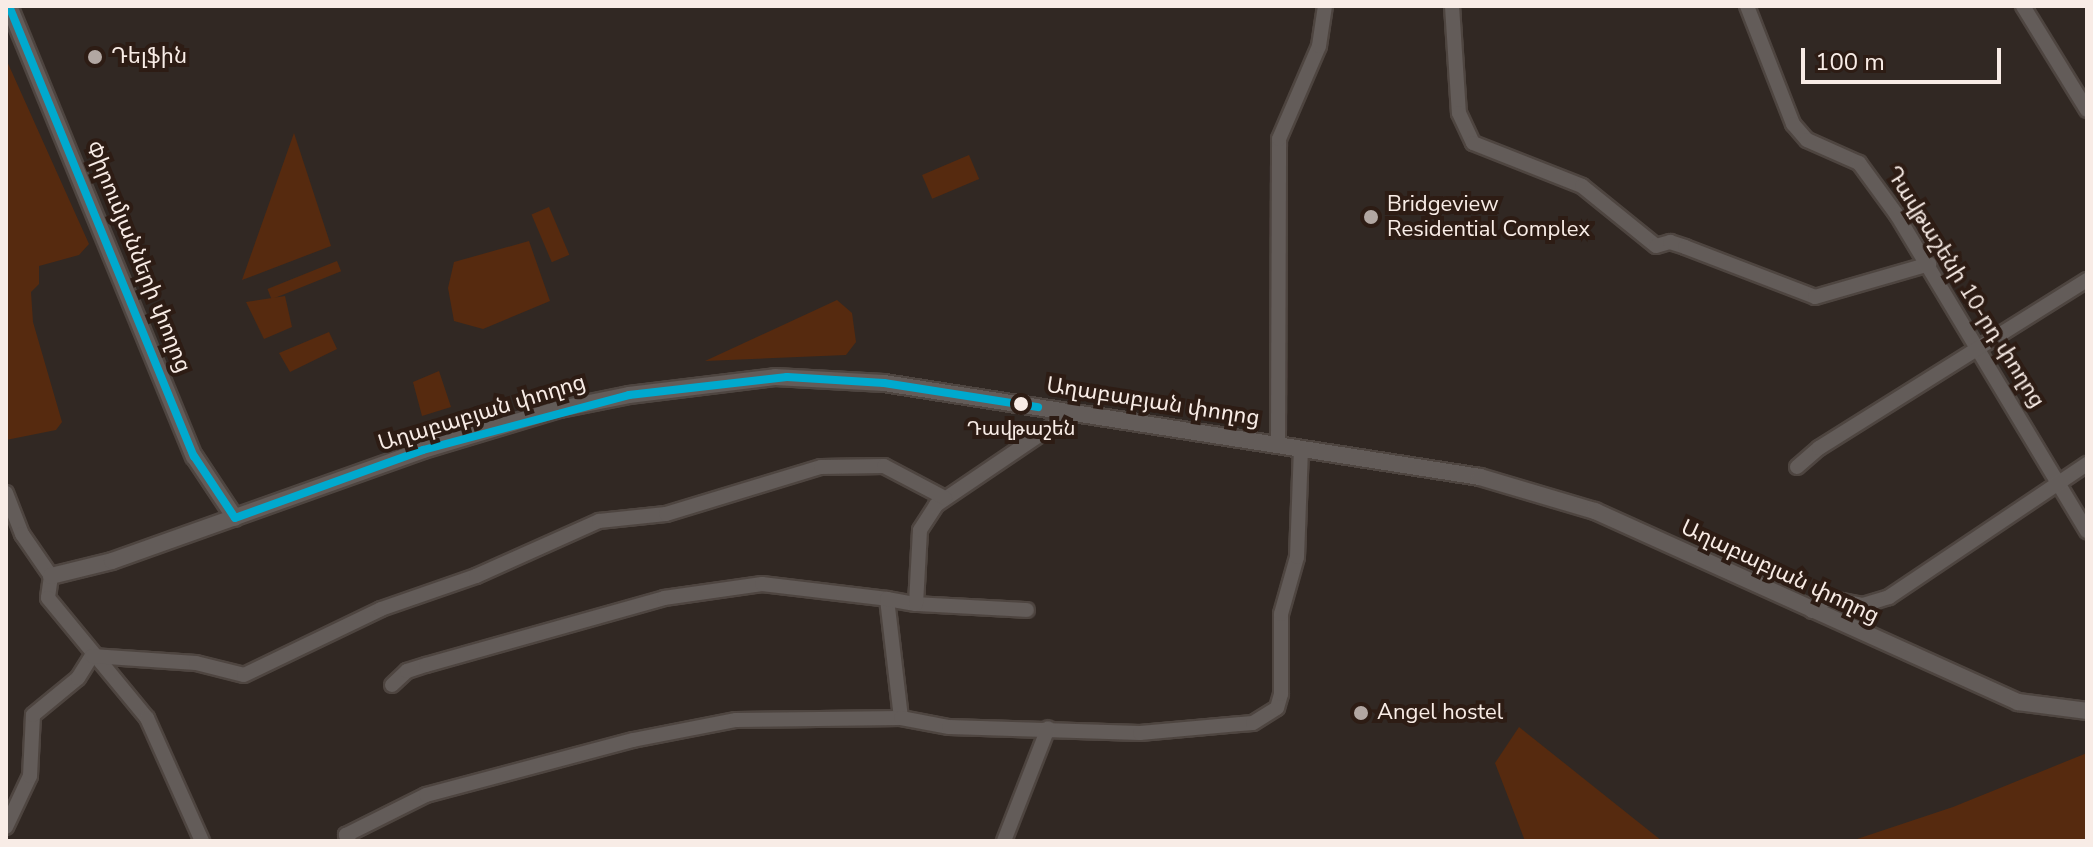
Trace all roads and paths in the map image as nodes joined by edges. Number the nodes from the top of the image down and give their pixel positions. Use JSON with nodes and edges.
{"nodes":[{"id":1,"x":9,"y":6,"type":"edge"},
{"id":2,"x":1325,"y":6,"type":"edge"},
{"id":3,"x":1452,"y":6,"type":"edge"},
{"id":4,"x":1747,"y":6,"type":"edge"},
{"id":5,"x":2023,"y":6,"type":"edge"},
{"id":6,"x":2087,"y":110,"type":"edge"},
{"id":7,"x":1929,"y":264,"type":"junction"},
{"id":8,"x":2087,"y":280,"type":"edge"},
{"id":9,"x":1980,"y":345,"type":"junction"},
{"id":10,"x":1072,"y":413,"type":"junction"},
{"id":11,"x":1278,"y":444,"type":"junction"},
{"id":12,"x":1301,"y":448,"type":"junction"},
{"id":13,"x":2087,"y":464,"type":"edge"},
{"id":14,"x":1797,"y":467,"type":"dead end"},
{"id":15,"x":2059,"y":481,"type":"junction"},
{"id":16,"x":6,"y":493,"type":"edge"},
{"id":17,"x":945,"y":498,"type":"junction"},
{"id":18,"x":235,"y":518,"type":"junction"},
{"id":19,"x":2087,"y":531,"type":"edge"},
{"id":20,"x":51,"y":576,"type":"junction"},
{"id":21,"x":887,"y":599,"type":"junction"},
{"id":22,"x":916,"y":604,"type":"junction"},
{"id":23,"x":1027,"y":610,"type":"dead end"},
{"id":24,"x":1812,"y":611,"type":"junction"},
{"id":25,"x":92,"y":656,"type":"junction"},
{"id":26,"x":392,"y":685,"type":"dead end"},
{"id":27,"x":2087,"y":711,"type":"edge"},
{"id":28,"x":901,"y":718,"type":"junction"},
{"id":29,"x":1048,"y":728,"type":"junction"},
{"id":30,"x":6,"y":827,"type":"edge"},
{"id":31,"x":202,"y":841,"type":"edge"},
{"id":32,"x":349,"y":841,"type":"edge"},
{"id":33,"x":1004,"y":841,"type":"edge"}],
"edges":[{"from":1,"to":18,"type":"street","name":"Փիրումյանների փողոց"},
{"from":2,"to":11,"type":"street"},
{"from":3,"to":7,"type":"street"},
{"from":4,"to":7,"type":"street","name":"Դավթաշենի 10-րդ փողոց"},
{"from":5,"to":6,"type":"street"},
{"from":7,"to":9,"type":"street","name":"Դավթաշենի 10-րդ փողոց"},
{"from":8,"to":9,"type":"street"},
{"from":9,"to":14,"type":"street"},
{"from":9,"to":15,"type":"street","name":"Դավթաշենի 10-րդ փողոց"},
{"from":10,"to":11,"type":"street","name":"Աղաբաբյան փողոց"},
{"from":10,"to":17,"type":"street"},
{"from":10,"to":18,"type":"street","name":"Աղաբաբյան փողոց"},
{"from":11,"to":12,"type":"street","name":"Աղաբաբյան փողոց"},
{"from":12,"to":24,"type":"street","name":"Աղաբաբյան փողոց"},
{"from":12,"to":29,"type":"street"},
{"from":13,"to":15,"type":"street"},
{"from":15,"to":19,"type":"street","name":"Դավթաշենի 10-րդ փողոց"},
{"from":15,"to":24,"type":"street"},
{"from":16,"to":20,"type":"street"},
{"from":17,"to":22,"type":"street"},
{"from":17,"to":25,"type":"street"},
{"from":18,"to":20,"type":"street","name":"Աղաբաբյան փողոց"},
{"from":20,"to":25,"type":"street"},
{"from":21,"to":22,"type":"street"},
{"from":21,"to":26,"type":"street"},
{"from":21,"to":28,"type":"street"},
{"from":22,"to":23,"type":"street"},
{"from":24,"to":27,"type":"street","name":"Աղաբաբյան փողոց"},
{"from":25,"to":30,"type":"street"},
{"from":25,"to":31,"type":"street"},
{"from":28,"to":29,"type":"street"},
{"from":28,"to":32,"type":"street"},
{"from":29,"to":33,"type":"street"}]}
